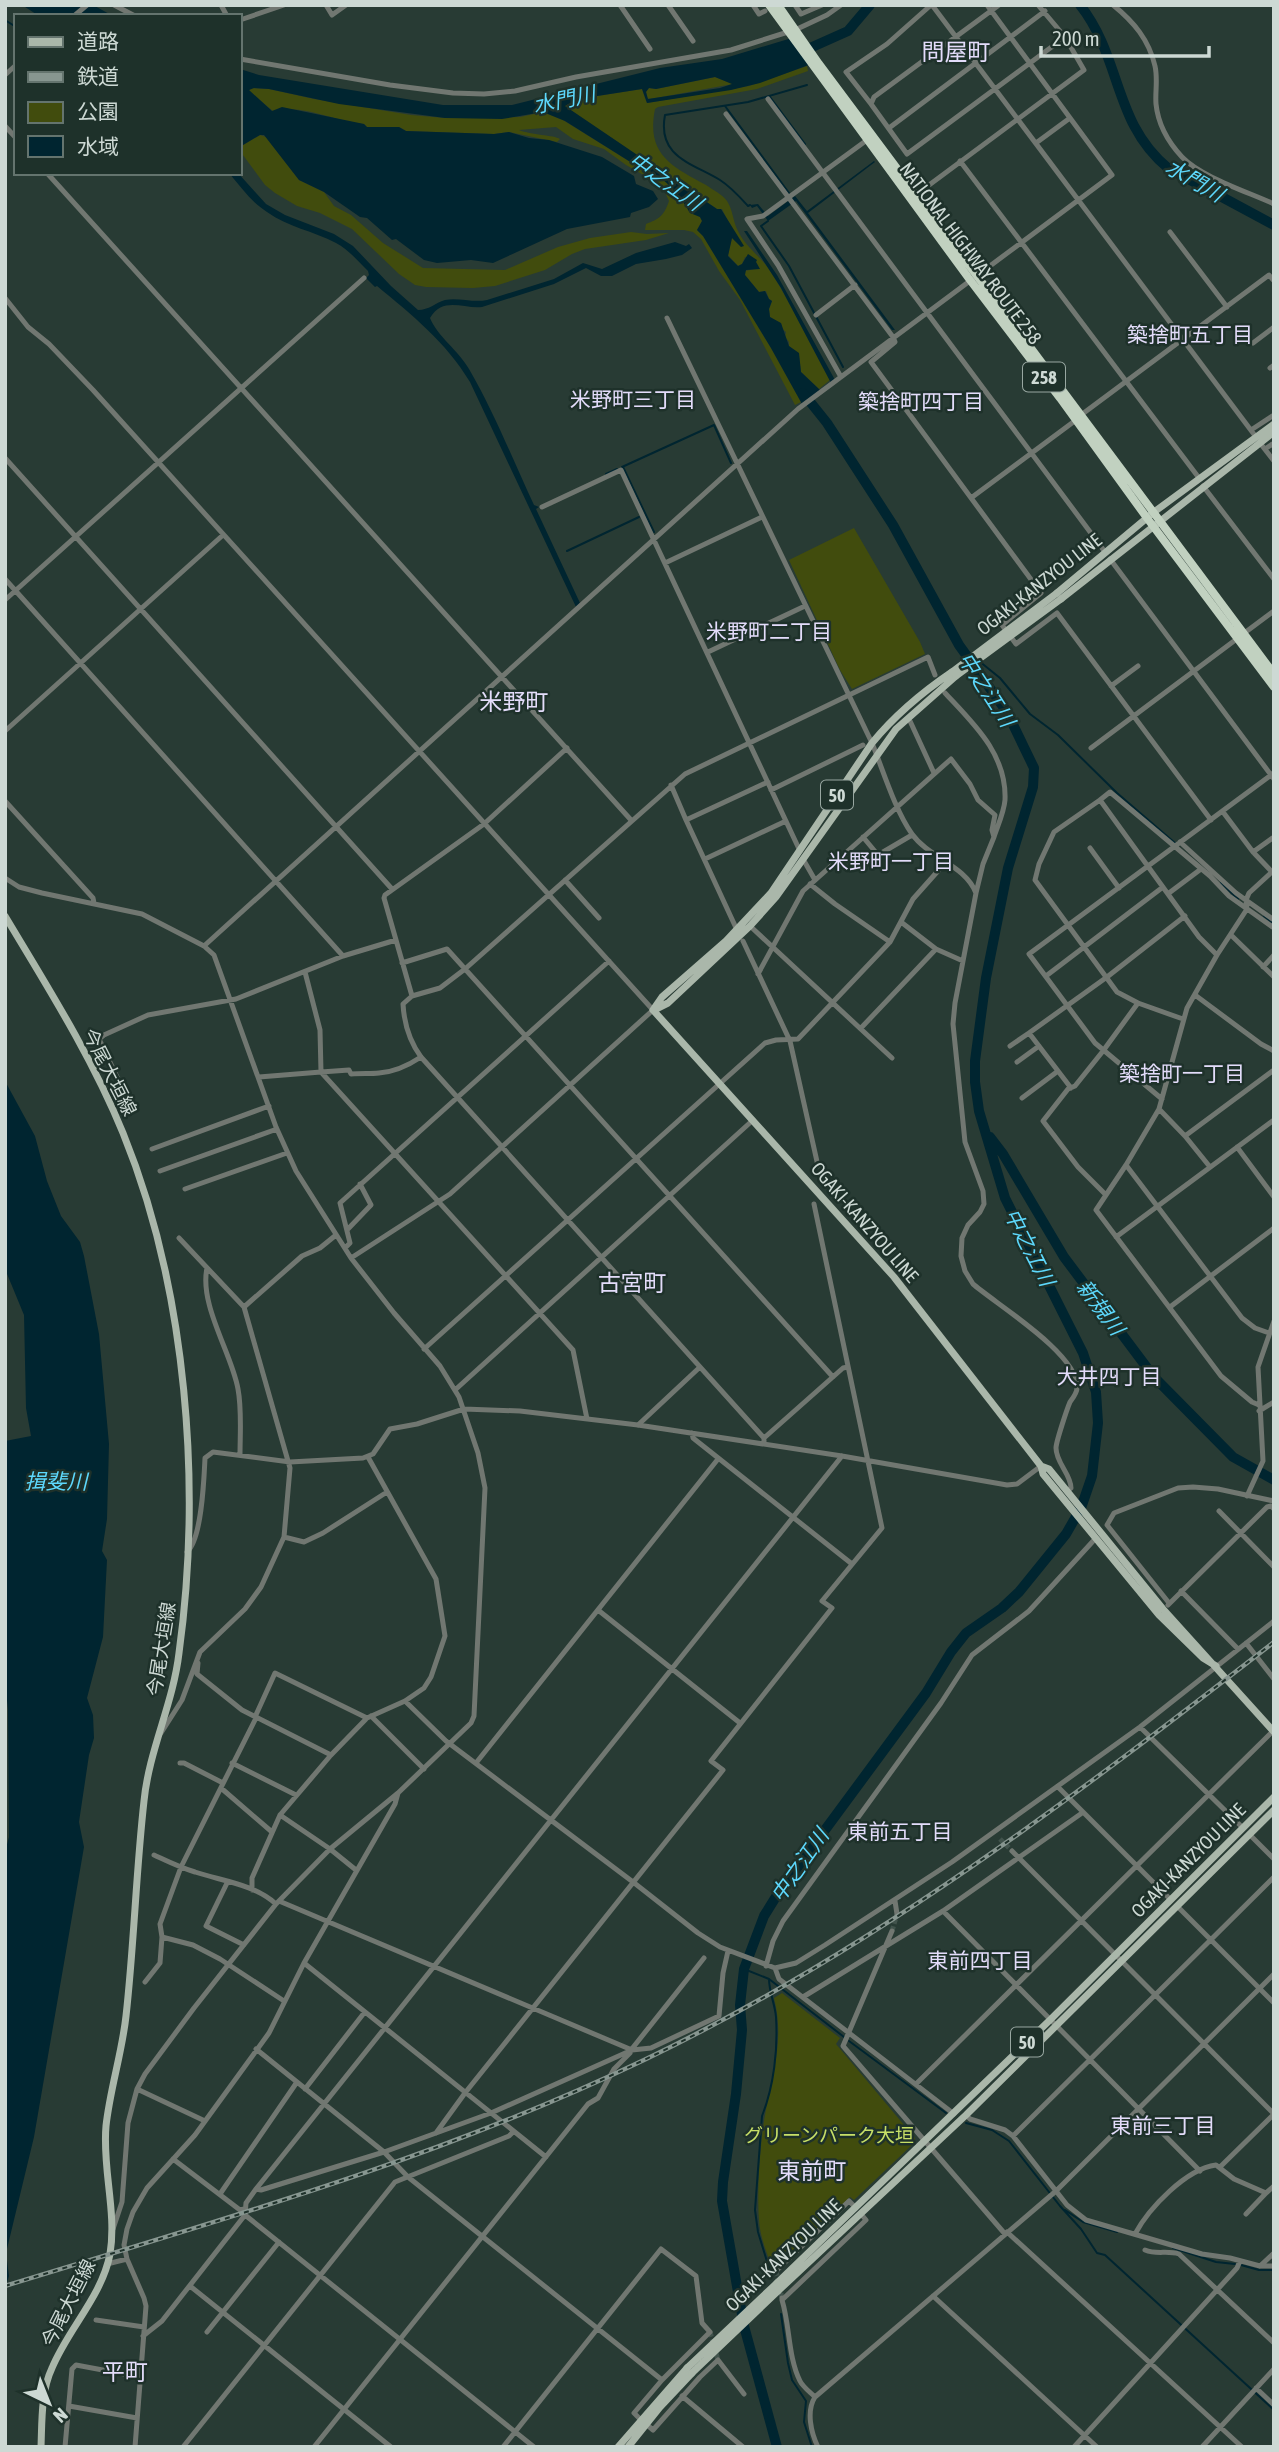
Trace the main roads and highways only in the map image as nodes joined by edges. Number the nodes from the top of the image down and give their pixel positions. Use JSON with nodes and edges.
{"nodes":[{"id":1,"x":778,"y":5,"type":"edge"},
{"id":2,"x":767,"y":8,"type":"edge"},
{"id":3,"x":792,"y":32,"type":"junction"},
{"id":4,"x":816,"y":66,"type":"junction"},
{"id":5,"x":890,"y":165,"type":"junction"},
{"id":6,"x":974,"y":277,"type":"junction"},
{"id":7,"x":1079,"y":418,"type":"junction"},
{"id":8,"x":1274,"y":424,"type":"edge"},
{"id":9,"x":1274,"y":432,"type":"edge"},
{"id":10,"x":1260,"y":443,"type":"junction"},
{"id":11,"x":1157,"y":516,"type":"junction"},
{"id":12,"x":1149,"y":522,"type":"junction"},
{"id":13,"x":1240,"y":636,"type":"junction"},
{"id":14,"x":954,"y":674,"type":"junction"},
{"id":15,"x":1274,"y":674,"type":"edge"},
{"id":16,"x":1274,"y":687,"type":"edge"},
{"id":17,"x":802,"y":856,"type":"junction"},
{"id":18,"x":5,"y":916,"type":"edge"},
{"id":19,"x":739,"y":935,"type":"junction"},
{"id":20,"x":1095,"y":1534,"type":"junction"},
{"id":21,"x":1216,"y":1666,"type":"junction"},
{"id":22,"x":1274,"y":1731,"type":"edge"},
{"id":23,"x":1274,"y":1797,"type":"edge"},
{"id":24,"x":1274,"y":1810,"type":"edge"},
{"id":25,"x":1246,"y":1831,"type":"junction"},
{"id":26,"x":1053,"y":2023,"type":"junction"},
{"id":27,"x":858,"y":2211,"type":"junction"},
{"id":28,"x":643,"y":2421,"type":"junction"},
{"id":29,"x":41,"y":2447,"type":"edge"},
{"id":30,"x":618,"y":2447,"type":"edge"},
{"id":31,"x":628,"y":2447,"type":"edge"}],
"edges":[{"from":1,"to":3,"type":"highway","name":"NATIONAL HIGHWAY ROUTE 258","number":"258"},
{"from":2,"to":3,"type":"highway","name":"NATIONAL HIGHWAY ROUTE 258","number":"258"},
{"from":3,"to":4,"type":"highway","name":"NATIONAL HIGHWAY ROUTE 258","number":"258"},
{"from":4,"to":5,"type":"highway","name":"NATIONAL HIGHWAY ROUTE 258","number":"258"},
{"from":4,"to":5,"type":"highway","name":"NATIONAL HIGHWAY ROUTE 258","number":"258"},
{"from":5,"to":6,"type":"highway","name":"NATIONAL HIGHWAY ROUTE 258","number":"258"},
{"from":5,"to":6,"type":"highway","name":"NATIONAL HIGHWAY ROUTE 258","number":"258"},
{"from":6,"to":7,"type":"highway","name":"NATIONAL HIGHWAY ROUTE 258","number":"258"},
{"from":7,"to":11,"type":"highway","name":"NATIONAL HIGHWAY ROUTE 258","number":"258"},
{"from":7,"to":12,"type":"highway","name":"NATIONAL HIGHWAY ROUTE 258","number":"258"},
{"from":8,"to":10,"type":"main road","name":"OGAKI-KANZYOU LINE","number":"50"},
{"from":9,"to":10,"type":"main road","name":"OGAKI-KANZYOU LINE","number":"50"},
{"from":10,"to":11,"type":"main road","name":"OGAKI-KANZYOU LINE","number":"50"},
{"from":10,"to":11,"type":"main road","name":"OGAKI-KANZYOU LINE","number":"50"},
{"from":11,"to":12,"type":"main road","name":"OGAKI-KANZYOU LINE","number":"50"},
{"from":11,"to":13,"type":"highway","name":"NATIONAL HIGHWAY ROUTE 258","number":"258"},
{"from":12,"to":13,"type":"highway","name":"NATIONAL HIGHWAY ROUTE 258","number":"258"},
{"from":12,"to":14,"type":"main road","name":"OGAKI-KANZYOU LINE","number":"50","bridge":true},
{"from":13,"to":15,"type":"highway","name":"NATIONAL HIGHWAY ROUTE 258","number":"258"},
{"from":13,"to":16,"type":"highway","name":"NATIONAL HIGHWAY ROUTE 258","number":"258"},
{"from":14,"to":17,"type":"main road","name":"OGAKI-KANZYOU LINE","number":"50"},
{"from":14,"to":17,"type":"main road","name":"OGAKI-KANZYOU LINE","number":"50"},
{"from":17,"to":19,"type":"main road","name":"OGAKI-KANZYOU LINE","number":"50"},
{"from":17,"to":19,"type":"main road","name":"OGAKI-KANZYOU LINE","number":"50"},
{"from":18,"to":29,"type":"main road","name":"今尾大垣線"},
{"from":19,"to":20,"type":"main road","name":"OGAKI-KANZYOU LINE","number":"50"},
{"from":20,"to":21,"type":"main road","name":"OGAKI-KANZYOU LINE"},
{"from":20,"to":21,"type":"main road","name":"OGAKI-KANZYOU LINE"},
{"from":21,"to":22,"type":"main road","name":"OGAKI-KANZYOU LINE"},
{"from":23,"to":25,"type":"main road","name":"OGAKI-KANZYOU LINE","number":"50"},
{"from":24,"to":25,"type":"main road","name":"OGAKI-KANZYOU LINE","number":"50"},
{"from":25,"to":26,"type":"main road","name":"OGAKI-KANZYOU LINE","number":"50"},
{"from":25,"to":26,"type":"main road","name":"OGAKI-KANZYOU LINE","number":"50"},
{"from":26,"to":27,"type":"main road","name":"OGAKI-KANZYOU LINE","number":"50"},
{"from":26,"to":27,"type":"main road","name":"OGAKI-KANZYOU LINE","number":"50"},
{"from":27,"to":28,"type":"main road","name":"OGAKI-KANZYOU LINE","number":"50","bridge":true},
{"from":28,"to":30,"type":"main road","name":"OGAKI-KANZYOU LINE","number":"50"},
{"from":28,"to":31,"type":"main road","name":"OGAKI-KANZYOU LINE","number":"50"}]}
